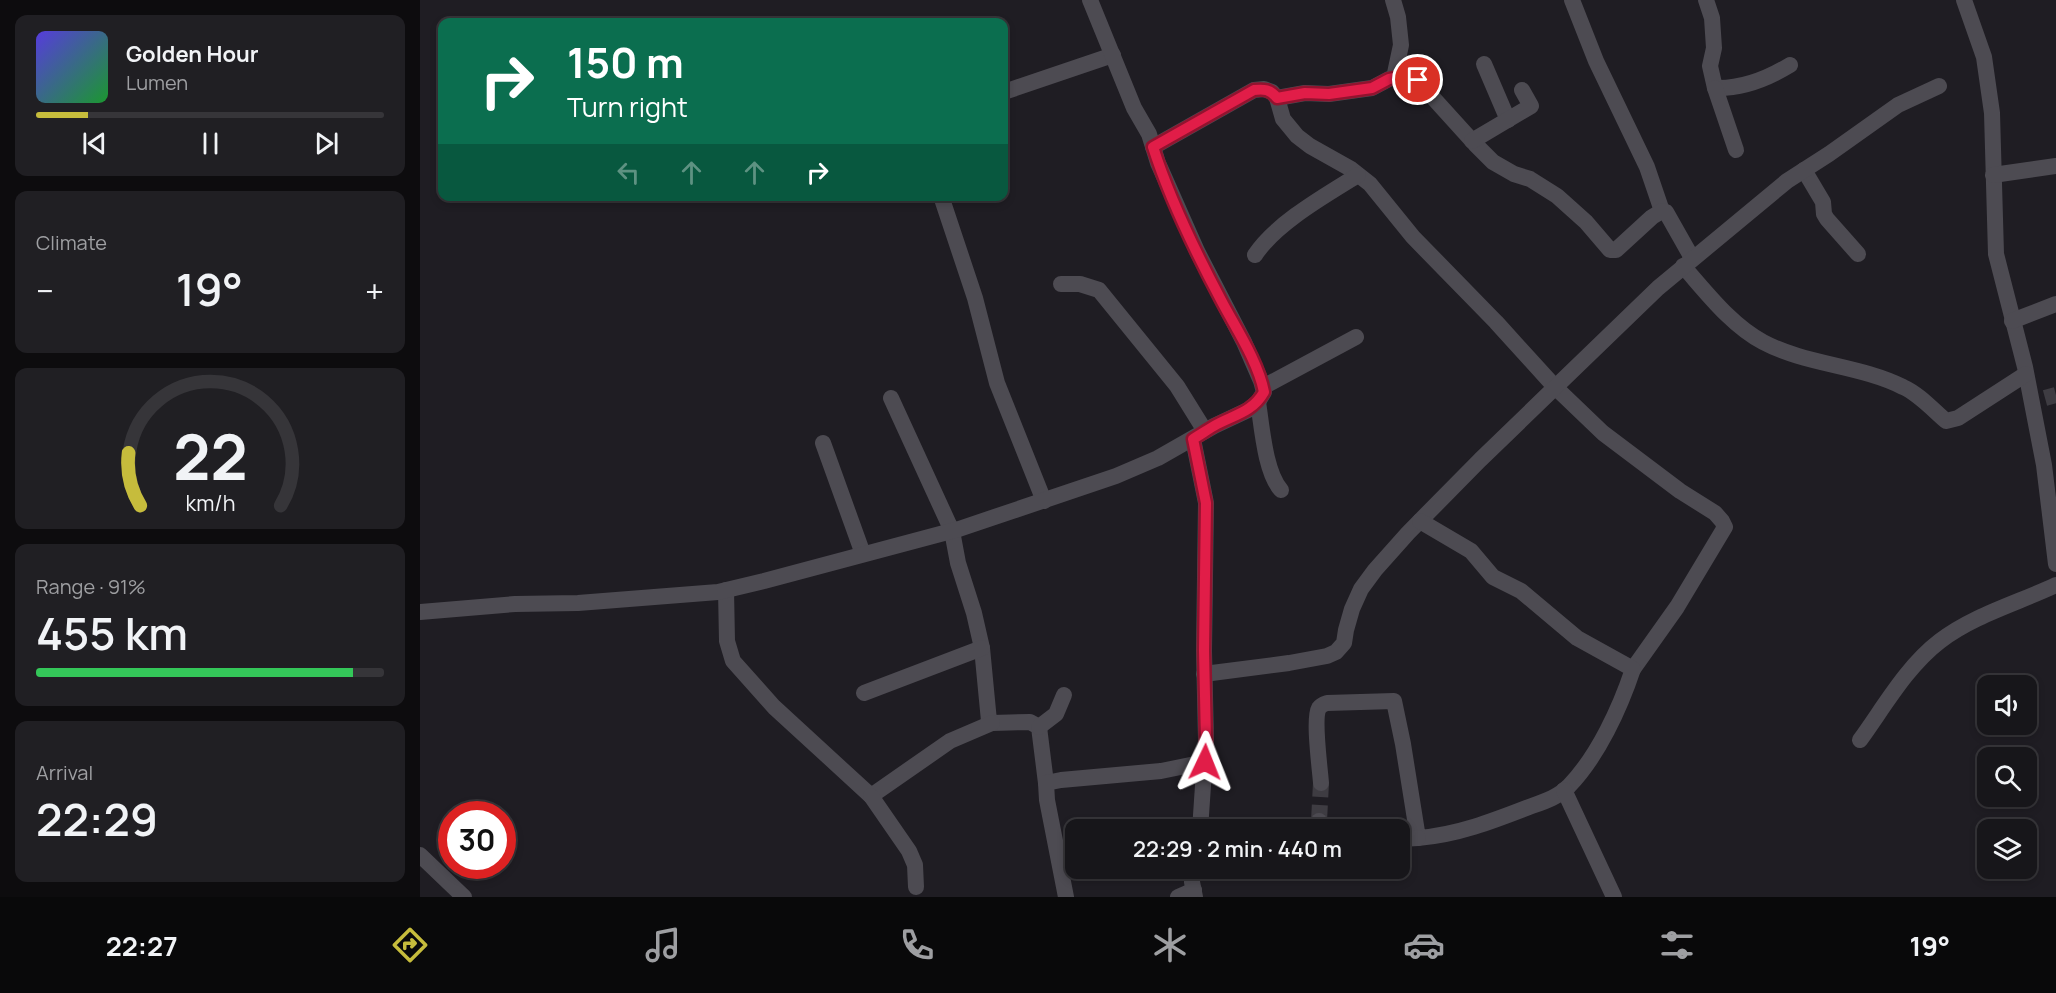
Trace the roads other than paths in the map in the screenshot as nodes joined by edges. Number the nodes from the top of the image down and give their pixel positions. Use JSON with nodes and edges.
{"nodes":[{"id":1,"x":1089,"y":0,"type":"edge"},
{"id":2,"x":1393,"y":0,"type":"edge"},
{"id":3,"x":1572,"y":0,"type":"edge"},
{"id":4,"x":1706,"y":0,"type":"edge"},
{"id":5,"x":1964,"y":0,"type":"edge"},
{"id":6,"x":1113,"y":55,"type":"junction"},
{"id":7,"x":1484,"y":64,"type":"dead end"},
{"id":8,"x":1790,"y":65,"type":"dead end"},
{"id":9,"x":1394,"y":78,"type":"junction"},
{"id":10,"x":1939,"y":86,"type":"dead end"},
{"id":11,"x":1715,"y":88,"type":"junction"},
{"id":12,"x":1522,"y":90,"type":"dead end"},
{"id":13,"x":1008,"y":91,"type":"edge"},
{"id":14,"x":1277,"y":98,"type":"junction"},
{"id":15,"x":1508,"y":120,"type":"junction"},
{"id":16,"x":1472,"y":141,"type":"junction"},
{"id":17,"x":1153,"y":147,"type":"junction"},
{"id":18,"x":1736,"y":150,"type":"dead end"},
{"id":19,"x":2056,"y":166,"type":"edge"},
{"id":20,"x":1804,"y":170,"type":"junction"},
{"id":21,"x":1358,"y":175,"type":"junction"},
{"id":22,"x":1993,"y":175,"type":"junction"},
{"id":23,"x":943,"y":201,"type":"edge"},
{"id":24,"x":1662,"y":211,"type":"junction"},
{"id":25,"x":1858,"y":254,"type":"dead end"},
{"id":26,"x":1255,"y":255,"type":"dead end"},
{"id":27,"x":1688,"y":262,"type":"junction"},
{"id":28,"x":1061,"y":284,"type":"dead end"},
{"id":29,"x":2056,"y":304,"type":"edge"},
{"id":30,"x":2012,"y":321,"type":"junction"},
{"id":31,"x":1356,"y":337,"type":"dead end"},
{"id":32,"x":2026,"y":374,"type":"junction"},
{"id":33,"x":1555,"y":387,"type":"junction"},
{"id":34,"x":1260,"y":395,"type":"junction"},
{"id":35,"x":891,"y":398,"type":"dead end"},
{"id":36,"x":1199,"y":435,"type":"junction"},
{"id":37,"x":823,"y":443,"type":"dead end"},
{"id":38,"x":1281,"y":490,"type":"dead end"},
{"id":39,"x":1044,"y":501,"type":"junction"},
{"id":40,"x":1420,"y":521,"type":"junction"},
{"id":41,"x":952,"y":531,"type":"junction"},
{"id":42,"x":863,"y":554,"type":"junction"},
{"id":43,"x":2056,"y":564,"type":"edge"},
{"id":44,"x":2056,"y":585,"type":"edge"},
{"id":45,"x":726,"y":590,"type":"junction"},
{"id":46,"x":420,"y":612,"type":"edge"},
{"id":47,"x":982,"y":648,"type":"junction"},
{"id":48,"x":1633,"y":669,"type":"junction"},
{"id":49,"x":1204,"y":674,"type":"junction"},
{"id":50,"x":864,"y":693,"type":"dead end"},
{"id":51,"x":1064,"y":695,"type":"dead end"},
{"id":52,"x":992,"y":723,"type":"junction"},
{"id":53,"x":1039,"y":726,"type":"junction"},
{"id":54,"x":1860,"y":740,"type":"dead end"},
{"id":55,"x":1205,"y":762,"type":"junction"},
{"id":56,"x":1046,"y":783,"type":"junction"},
{"id":57,"x":1321,"y":783,"type":"tunnel mouth"},
{"id":58,"x":1564,"y":790,"type":"junction"},
{"id":59,"x":871,"y":796,"type":"junction"},
{"id":60,"x":1201,"y":819,"type":"edge"},
{"id":61,"x":1410,"y":838,"type":"edge"},
{"id":62,"x":1418,"y":838,"type":"junction"},
{"id":63,"x":420,"y":855,"type":"edge"},
{"id":64,"x":916,"y":887,"type":"dead end"},
{"id":65,"x":1194,"y":893,"type":"edge"},
{"id":66,"x":464,"y":897,"type":"edge"},
{"id":67,"x":1066,"y":897,"type":"edge"},
{"id":68,"x":1178,"y":897,"type":"edge"},
{"id":69,"x":1614,"y":897,"type":"edge"}],
"edges":[{"from":1,"to":6,"type":"street"},
{"from":2,"to":9,"type":"street"},
{"from":3,"to":24,"type":"street"},
{"from":4,"to":11,"type":"street"},
{"from":5,"to":22,"type":"street"},
{"from":6,"to":13,"type":"street"},
{"from":6,"to":17,"type":"street"},
{"from":7,"to":15,"type":"street"},
{"from":8,"to":11,"type":"street"},
{"from":9,"to":14,"type":"street"},
{"from":9,"to":16,"type":"street"},
{"from":10,"to":20,"type":"street"},
{"from":11,"to":18,"type":"street"},
{"from":12,"to":15,"type":"street"},
{"from":14,"to":17,"type":"street"},
{"from":14,"to":21,"type":"street"},
{"from":15,"to":16,"type":"street"},
{"from":16,"to":24,"type":"street"},
{"from":17,"to":34,"type":"street"},
{"from":19,"to":22,"type":"street"},
{"from":20,"to":25,"type":"street"},
{"from":20,"to":27,"type":"street"},
{"from":21,"to":26,"type":"street"},
{"from":21,"to":33,"type":"street"},
{"from":22,"to":30,"type":"street"},
{"from":23,"to":39,"type":"street"},
{"from":24,"to":27,"type":"street"},
{"from":27,"to":32,"type":"street"},
{"from":27,"to":33,"type":"street"},
{"from":28,"to":36,"type":"street"},
{"from":29,"to":30,"type":"street"},
{"from":30,"to":32,"type":"street"},
{"from":31,"to":34,"type":"street"},
{"from":32,"to":43,"type":"street"},
{"from":33,"to":40,"type":"street"},
{"from":33,"to":48,"type":"street"},
{"from":34,"to":36,"type":"street"},
{"from":34,"to":38,"type":"street"},
{"from":35,"to":41,"type":"street"},
{"from":36,"to":39,"type":"street"},
{"from":36,"to":49,"type":"street"},
{"from":37,"to":42,"type":"street"},
{"from":39,"to":41,"type":"street"},
{"from":40,"to":48,"type":"street"},
{"from":40,"to":49,"type":"street"},
{"from":41,"to":42,"type":"street"},
{"from":41,"to":47,"type":"street"},
{"from":42,"to":45,"type":"street"},
{"from":44,"to":54,"type":"street"},
{"from":45,"to":46,"type":"street"},
{"from":45,"to":59,"type":"street"},
{"from":47,"to":50,"type":"street"},
{"from":47,"to":52,"type":"street"},
{"from":48,"to":58,"type":"street"},
{"from":49,"to":55,"type":"street"},
{"from":51,"to":53,"type":"street"},
{"from":52,"to":53,"type":"street"},
{"from":52,"to":59,"type":"street"},
{"from":53,"to":56,"type":"street"},
{"from":55,"to":56,"type":"street"},
{"from":55,"to":60,"type":"street"},
{"from":56,"to":67,"type":"street"},
{"from":57,"to":62,"type":"street"},
{"from":58,"to":62,"type":"street"},
{"from":58,"to":69,"type":"street"},
{"from":59,"to":64,"type":"street"},
{"from":61,"to":62,"type":"street"},
{"from":63,"to":66,"type":"street"},
{"from":65,"to":68,"type":"street"}]}
